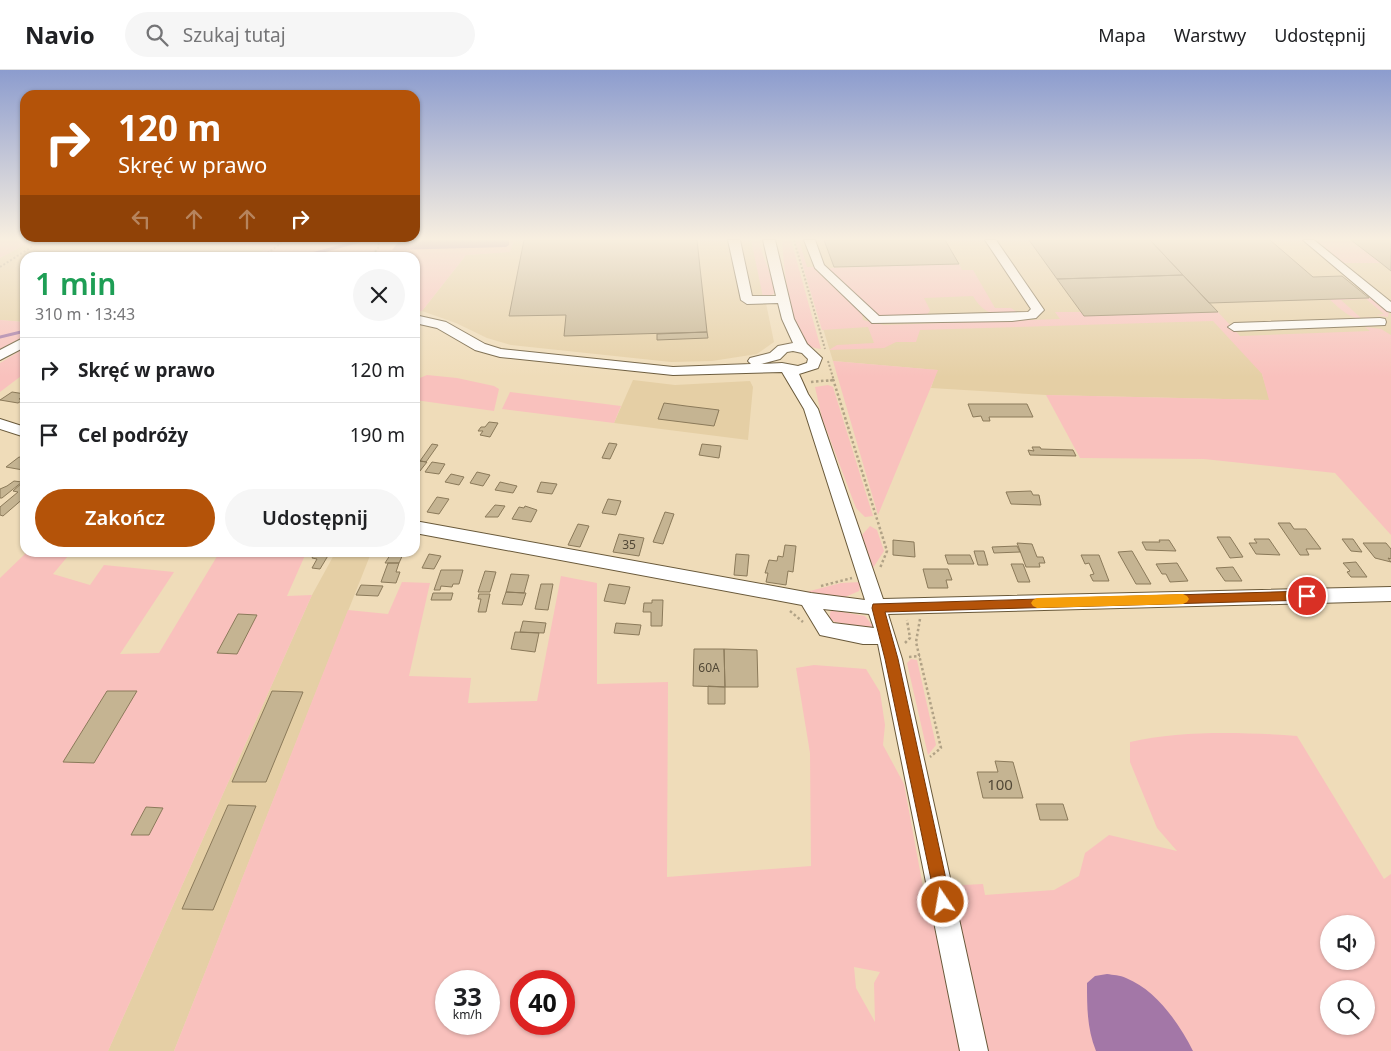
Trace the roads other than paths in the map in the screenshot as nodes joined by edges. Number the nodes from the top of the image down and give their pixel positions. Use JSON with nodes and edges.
{"nodes":[{"id":1,"x":744,"y":286,"type":"edge"},
{"id":2,"x":781,"y":286,"type":"edge"},
{"id":3,"x":840,"y":286,"type":"edge"},
{"id":4,"x":1022,"y":286,"type":"edge"},
{"id":5,"x":1364,"y":286,"type":"edge"},
{"id":6,"x":784,"y":299,"type":"junction"},
{"id":7,"x":1391,"y":308,"type":"edge"},
{"id":8,"x":788,"y":319,"type":"junction"},
{"id":9,"x":420,"y":320,"type":"edge"},
{"id":10,"x":1386,"y":320,"type":"edge"},
{"id":11,"x":1234,"y":327,"type":"dead end"},
{"id":12,"x":1391,"y":331,"type":"edge"},
{"id":13,"x":20,"y":342,"type":"edge"},
{"id":14,"x":20,"y":343,"type":"edge"},
{"id":15,"x":0,"y":350,"type":"edge"},
{"id":16,"x":0,"y":356,"type":"edge"},
{"id":17,"x":782,"y":360,"type":"junction"},
{"id":18,"x":813,"y":362,"type":"junction"},
{"id":19,"x":811,"y":409,"type":"junction"},
{"id":20,"x":0,"y":424,"type":"edge"},
{"id":21,"x":20,"y":430,"type":"edge"},
{"id":22,"x":420,"y":528,"type":"edge"},
{"id":23,"x":1391,"y":594,"type":"edge"},
{"id":24,"x":811,"y":600,"type":"junction"},
{"id":25,"x":878,"y":608,"type":"junction"},
{"id":26,"x":886,"y":636,"type":"junction"},
{"id":27,"x":974,"y":1051,"type":"edge"}],
"edges":[{"from":1,"to":6,"type":"street"},
{"from":2,"to":6,"type":"street"},
{"from":3,"to":4,"type":"street"},
{"from":5,"to":7,"type":"street"},
{"from":6,"to":8,"type":"street"},
{"from":8,"to":17,"type":"street"},
{"from":8,"to":18,"type":"street"},
{"from":9,"to":17,"type":"street"},
{"from":10,"to":11,"type":"street"},
{"from":10,"to":12,"type":"street"},
{"from":13,"to":15,"type":"street"},
{"from":14,"to":16,"type":"street"},
{"from":17,"to":18,"type":"street"},
{"from":17,"to":18,"type":"street"},
{"from":17,"to":19,"type":"street"},
{"from":18,"to":19,"type":"street"},
{"from":19,"to":25,"type":"street"},
{"from":20,"to":21,"type":"street"},
{"from":22,"to":24,"type":"street"},
{"from":23,"to":25,"type":"street"},
{"from":24,"to":25,"type":"street"},
{"from":24,"to":26,"type":"street"},
{"from":25,"to":26,"type":"street"},
{"from":26,"to":27,"type":"street"}]}
